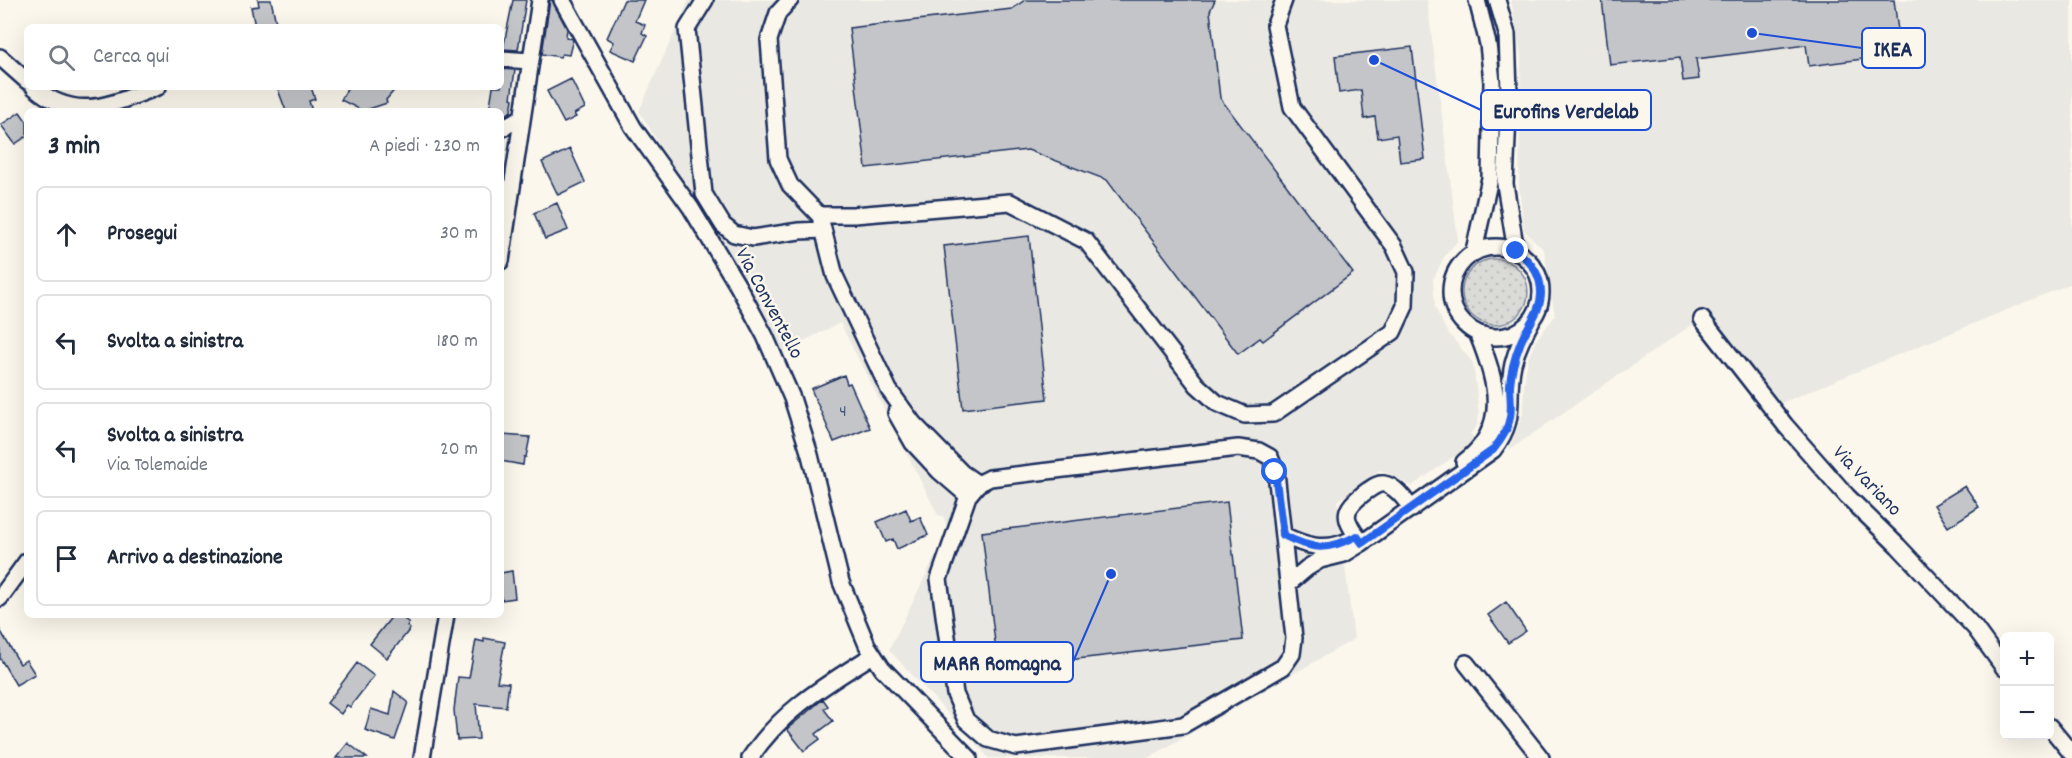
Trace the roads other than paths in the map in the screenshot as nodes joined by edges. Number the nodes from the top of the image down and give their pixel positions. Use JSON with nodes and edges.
{"nodes":[{"id":1,"x":540,"y":0,"type":"edge"},
{"id":2,"x":562,"y":0,"type":"edge"},
{"id":3,"x":705,"y":0,"type":"edge"},
{"id":4,"x":790,"y":0,"type":"edge"},
{"id":5,"x":1284,"y":0,"type":"edge"},
{"id":6,"x":1477,"y":0,"type":"edge"},
{"id":7,"x":1497,"y":0,"type":"edge"},
{"id":8,"x":0,"y":57,"type":"edge"},
{"id":9,"x":504,"y":58,"type":"edge"},
{"id":10,"x":530,"y":61,"type":"junction"},
{"id":11,"x":24,"y":78,"type":"edge"},
{"id":12,"x":39,"y":90,"type":"edge"},
{"id":13,"x":149,"y":90,"type":"edge"},
{"id":14,"x":98,"y":108,"type":"edge"},
{"id":15,"x":98,"y":108,"type":"edge"},
{"id":16,"x":522,"y":117,"type":"junction"},
{"id":17,"x":504,"y":127,"type":"edge"},
{"id":18,"x":821,"y":223,"type":"junction"},
{"id":19,"x":504,"y":240,"type":"edge"},
{"id":20,"x":1516,"y":251,"type":"junction"},
{"id":21,"x":1474,"y":252,"type":"junction"},
{"id":22,"x":1532,"y":320,"type":"junction"},
{"id":23,"x":1702,"y":320,"type":"dead end"},
{"id":24,"x":1478,"y":335,"type":"junction"},
{"id":25,"x":973,"y":490,"type":"junction"},
{"id":26,"x":1409,"y":505,"type":"junction"},
{"id":27,"x":1283,"y":535,"type":"junction"},
{"id":28,"x":1360,"y":540,"type":"junction"},
{"id":29,"x":24,"y":565,"type":"edge"},
{"id":30,"x":1288,"y":584,"type":"junction"},
{"id":31,"x":0,"y":598,"type":"edge"},
{"id":32,"x":445,"y":618,"type":"edge"},
{"id":33,"x":873,"y":656,"type":"junction"},
{"id":34,"x":1466,"y":663,"type":"dead end"},
{"id":35,"x":2000,"y":663,"type":"edge"},
{"id":36,"x":2054,"y":734,"type":"edge"},
{"id":37,"x":2072,"y":754,"type":"edge"},
{"id":38,"x":422,"y":758,"type":"edge"},
{"id":39,"x":750,"y":758,"type":"edge"},
{"id":40,"x":969,"y":758,"type":"edge"},
{"id":41,"x":1541,"y":758,"type":"edge"}],
"edges":[{"from":1,"to":10,"type":"street"},
{"from":2,"to":33,"type":"street","name":"Via Conventello"},
{"from":3,"to":18,"type":"street"},
{"from":4,"to":18,"type":"street"},
{"from":5,"to":18,"type":"street"},
{"from":6,"to":21,"type":"street"},
{"from":7,"to":20,"type":"street"},
{"from":8,"to":11,"type":"street"},
{"from":9,"to":10,"type":"street"},
{"from":10,"to":16,"type":"street"},
{"from":12,"to":14,"type":"street"},
{"from":13,"to":15,"type":"street"},
{"from":16,"to":17,"type":"street"},
{"from":16,"to":19,"type":"street"},
{"from":18,"to":25,"type":"street"},
{"from":20,"to":21,"type":"street"},
{"from":20,"to":22,"type":"street"},
{"from":21,"to":24,"type":"street"},
{"from":22,"to":24,"type":"street"},
{"from":22,"to":26,"type":"street"},
{"from":23,"to":35,"type":"street","name":"Via Variano"},
{"from":24,"to":26,"type":"street"},
{"from":25,"to":27,"type":"street"},
{"from":25,"to":30,"type":"street"},
{"from":26,"to":28,"type":"street"},
{"from":26,"to":28,"type":"street"},
{"from":27,"to":28,"type":"street"},
{"from":27,"to":30,"type":"street"},
{"from":28,"to":30,"type":"street"},
{"from":29,"to":31,"type":"street"},
{"from":32,"to":38,"type":"street"},
{"from":33,"to":39,"type":"street"},
{"from":33,"to":40,"type":"street","name":"Via Conventello"},
{"from":34,"to":41,"type":"street"},
{"from":36,"to":37,"type":"street"}]}
